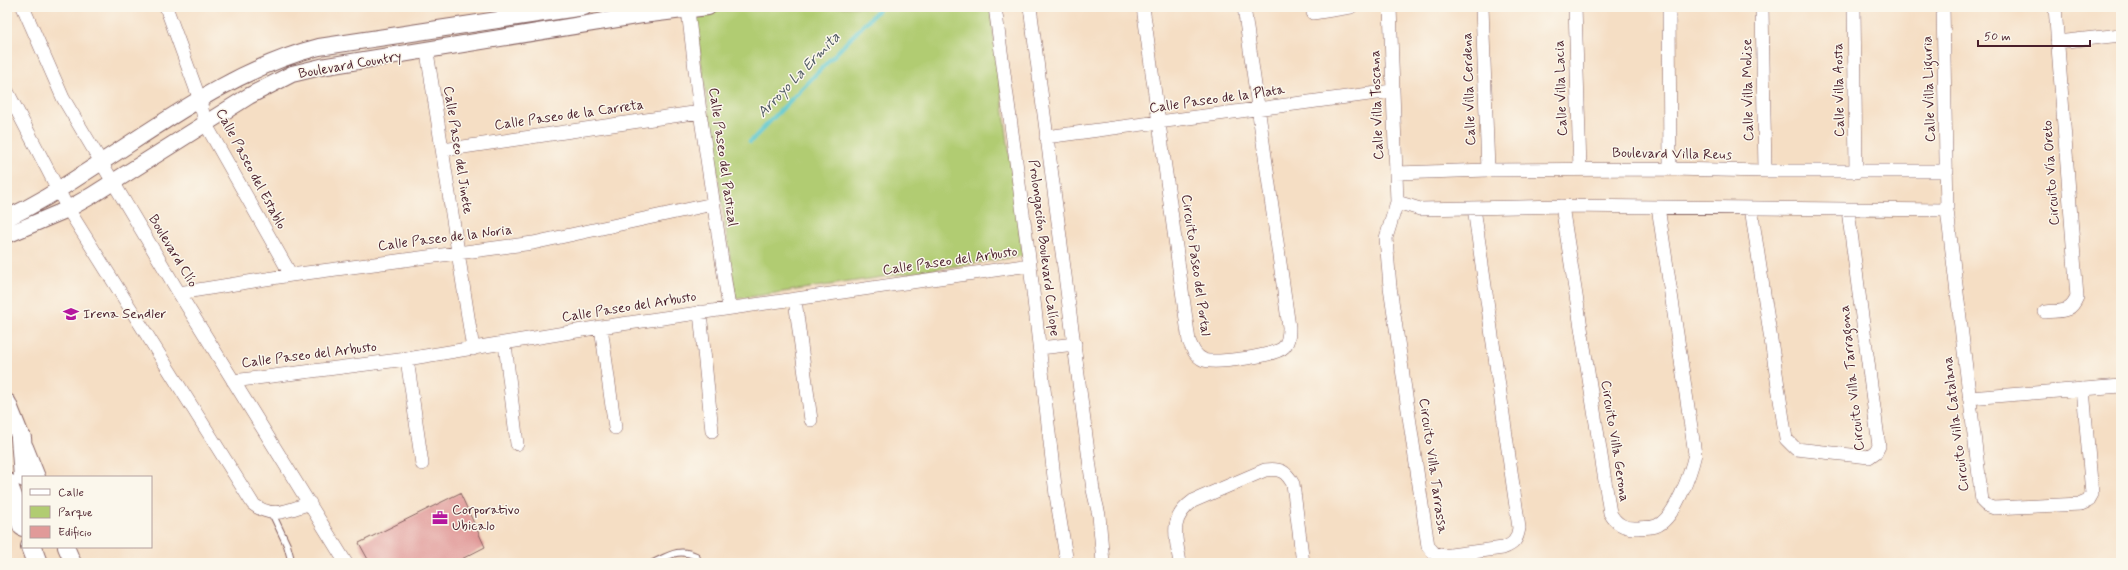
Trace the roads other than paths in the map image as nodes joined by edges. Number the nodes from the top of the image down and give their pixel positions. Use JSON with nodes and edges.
{"nodes":[{"id":1,"x":23,"y":7,"type":"edge"},
{"id":2,"x":166,"y":7,"type":"edge"},
{"id":3,"x":584,"y":7,"type":"edge"},
{"id":4,"x":708,"y":7,"type":"edge"},
{"id":5,"x":995,"y":7,"type":"edge"},
{"id":6,"x":1030,"y":7,"type":"edge"},
{"id":7,"x":1143,"y":7,"type":"edge"},
{"id":8,"x":1244,"y":7,"type":"edge"},
{"id":9,"x":1390,"y":7,"type":"edge"},
{"id":10,"x":1482,"y":7,"type":"edge"},
{"id":11,"x":1575,"y":7,"type":"edge"},
{"id":12,"x":1669,"y":7,"type":"edge"},
{"id":13,"x":1762,"y":7,"type":"edge"},
{"id":14,"x":1854,"y":7,"type":"edge"},
{"id":15,"x":1943,"y":7,"type":"edge"},
{"id":16,"x":2055,"y":7,"type":"edge"},
{"id":17,"x":1344,"y":8,"type":"edge"},
{"id":18,"x":559,"y":9,"type":"edge"},
{"id":19,"x":688,"y":10,"type":"junction"},
{"id":20,"x":1313,"y":13,"type":"dead end"},
{"id":21,"x":562,"y":29,"type":"junction"},
{"id":22,"x":2121,"y":35,"type":"edge"},
{"id":23,"x":2057,"y":42,"type":"junction"},
{"id":24,"x":427,"y":52,"type":"junction"},
{"id":25,"x":7,"y":91,"type":"edge"},
{"id":26,"x":1392,"y":91,"type":"junction"},
{"id":27,"x":200,"y":100,"type":"junction"},
{"id":28,"x":1258,"y":109,"type":"junction"},
{"id":29,"x":700,"y":112,"type":"junction"},
{"id":30,"x":1160,"y":122,"type":"junction"},
{"id":31,"x":205,"y":123,"type":"junction"},
{"id":32,"x":1046,"y":136,"type":"junction"},
{"id":33,"x":443,"y":150,"type":"junction"},
{"id":34,"x":102,"y":162,"type":"junction"},
{"id":35,"x":1670,"y":168,"type":"junction"},
{"id":36,"x":1580,"y":169,"type":"junction"},
{"id":37,"x":1488,"y":170,"type":"junction"},
{"id":38,"x":1948,"y":170,"type":"junction"},
{"id":39,"x":1765,"y":171,"type":"junction"},
{"id":40,"x":1856,"y":172,"type":"junction"},
{"id":41,"x":1396,"y":173,"type":"junction"},
{"id":42,"x":114,"y":182,"type":"junction"},
{"id":43,"x":58,"y":191,"type":"junction"},
{"id":44,"x":1397,"y":202,"type":"junction"},
{"id":45,"x":713,"y":204,"type":"junction"},
{"id":46,"x":1562,"y":206,"type":"junction"},
{"id":47,"x":1658,"y":207,"type":"junction"},
{"id":48,"x":68,"y":208,"type":"junction"},
{"id":49,"x":1474,"y":208,"type":"junction"},
{"id":50,"x":1751,"y":208,"type":"junction"},
{"id":51,"x":1848,"y":210,"type":"junction"},
{"id":52,"x":1947,"y":210,"type":"junction"},
{"id":53,"x":7,"y":218,"type":"edge"},
{"id":54,"x":7,"y":235,"type":"edge"},
{"id":55,"x":457,"y":252,"type":"junction"},
{"id":56,"x":1030,"y":265,"type":"junction"},
{"id":57,"x":291,"y":275,"type":"junction"},
{"id":58,"x":179,"y":293,"type":"junction"},
{"id":59,"x":795,"y":300,"type":"junction"},
{"id":60,"x":729,"y":308,"type":"junction"},
{"id":61,"x":700,"y":312,"type":"junction"},
{"id":62,"x":2045,"y":312,"type":"dead end"},
{"id":63,"x":601,"y":327,"type":"junction"},
{"id":64,"x":505,"y":344,"type":"junction"},
{"id":65,"x":1075,"y":344,"type":"junction"},
{"id":66,"x":1040,"y":348,"type":"junction"},
{"id":67,"x":473,"y":349,"type":"junction"},
{"id":68,"x":407,"y":359,"type":"junction"},
{"id":69,"x":233,"y":381,"type":"junction"},
{"id":70,"x":2121,"y":386,"type":"edge"},
{"id":71,"x":2083,"y":389,"type":"junction"},
{"id":72,"x":1969,"y":398,"type":"junction"},
{"id":73,"x":7,"y":403,"type":"edge"},
{"id":74,"x":810,"y":420,"type":"dead end"},
{"id":75,"x":615,"y":428,"type":"dead end"},
{"id":76,"x":712,"y":431,"type":"dead end"},
{"id":77,"x":21,"y":438,"type":"junction"},
{"id":78,"x":517,"y":444,"type":"dead end"},
{"id":79,"x":422,"y":464,"type":"dead end"},
{"id":80,"x":24,"y":476,"type":"edge"},
{"id":81,"x":37,"y":476,"type":"edge"},
{"id":82,"x":7,"y":483,"type":"edge"},
{"id":83,"x":310,"y":503,"type":"junction"},
{"id":84,"x":272,"y":513,"type":"junction"},
{"id":85,"x":22,"y":523,"type":"edge"},
{"id":86,"x":31,"y":548,"type":"edge"},
{"id":87,"x":66,"y":548,"type":"edge"},
{"id":88,"x":37,"y":563,"type":"edge"},
{"id":89,"x":73,"y":563,"type":"edge"},
{"id":90,"x":292,"y":563,"type":"edge"},
{"id":91,"x":346,"y":563,"type":"edge"},
{"id":92,"x":653,"y":563,"type":"edge"},
{"id":93,"x":699,"y":563,"type":"edge"},
{"id":94,"x":1067,"y":563,"type":"edge"},
{"id":95,"x":1103,"y":563,"type":"edge"},
{"id":96,"x":1180,"y":563,"type":"edge"},
{"id":97,"x":1303,"y":563,"type":"edge"}],
"edges":[{"from":1,"to":34,"type":"street","name":"Boulevard Clío"},
{"from":2,"to":27,"type":"street","name":"Calle Paseo del Establo"},
{"from":3,"to":18,"type":"street","name":"Boulevard Country"},
{"from":4,"to":19,"type":"street","name":"Boulevard Country"},
{"from":5,"to":56,"type":"street","name":"Prolongación Boulevard Calíope"},
{"from":6,"to":32,"type":"street","name":"Prolongación Boulevard Calíope"},
{"from":7,"to":30,"type":"street","name":"Circuito Paseo del Portal"},
{"from":8,"to":28,"type":"street","name":"Circuito Paseo del Portal"},
{"from":9,"to":26,"type":"street","name":"Calle Villa Toscana"},
{"from":10,"to":37,"type":"street","name":"Calle Villa Cerdena"},
{"from":11,"to":36,"type":"street","name":"Calle Villa Lacia"},
{"from":12,"to":35,"type":"street"},
{"from":13,"to":39,"type":"street","name":"Calle Villa Molise"},
{"from":14,"to":40,"type":"street","name":"Calle Villa Aosta"},
{"from":15,"to":38,"type":"street","name":"Calle Villa Liguria"},
{"from":16,"to":23,"type":"street","name":"Circuito Vía Oreto"},
{"from":17,"to":20,"type":"street"},
{"from":18,"to":21,"type":"street"},
{"from":18,"to":27,"type":"street","name":"Boulevard Country"},
{"from":19,"to":21,"type":"street","name":"Boulevard Country"},
{"from":19,"to":29,"type":"street","name":"Calle Paseo del Pastizal"},
{"from":21,"to":24,"type":"street","name":"Boulevard Country"},
{"from":22,"to":23,"type":"street"},
{"from":23,"to":62,"type":"street","name":"Circuito Vía Oreto"},
{"from":24,"to":31,"type":"street","name":"Boulevard Country"},
{"from":24,"to":33,"type":"street","name":"Calle Paseo del Jinete"},
{"from":25,"to":43,"type":"street"},
{"from":26,"to":28,"type":"street","name":"Calle Paseo de la Plata"},
{"from":26,"to":41,"type":"street","name":"Calle Villa Toscana"},
{"from":27,"to":31,"type":"street","name":"Calle Paseo del Establo"},
{"from":27,"to":34,"type":"street","name":"Boulevard Country"},
{"from":28,"to":30,"type":"street","name":"Calle Paseo de la Plata"},
{"from":28,"to":30,"type":"street","name":"Circuito Paseo del Portal"},
{"from":29,"to":33,"type":"street","name":"Calle Paseo de la Carreta"},
{"from":29,"to":45,"type":"street","name":"Calle Paseo del Pastizal"},
{"from":30,"to":32,"type":"street","name":"Calle Paseo de la Plata"},
{"from":31,"to":42,"type":"street","name":"Boulevard Country"},
{"from":31,"to":57,"type":"street","name":"Calle Paseo del Establo"},
{"from":32,"to":65,"type":"street","name":"Prolongación Boulevard Calíope"},
{"from":33,"to":55,"type":"street","name":"Calle Paseo del Jinete"},
{"from":34,"to":42,"type":"street","name":"Boulevard Clío"},
{"from":34,"to":43,"type":"street","name":"Boulevard Country"},
{"from":35,"to":36,"type":"street","name":"Boulevard Villa Reus"},
{"from":35,"to":39,"type":"street","name":"Boulevard Villa Reus"},
{"from":36,"to":37,"type":"street","name":"Boulevard Villa Reus"},
{"from":37,"to":41,"type":"street","name":"Boulevard Villa Reus"},
{"from":38,"to":40,"type":"street","name":"Boulevard Villa Reus"},
{"from":38,"to":52,"type":"street","name":"Circuito Villa Catalana"},
{"from":39,"to":40,"type":"street","name":"Boulevard Villa Reus"},
{"from":41,"to":44,"type":"street","name":"Calle Villa Toscana"},
{"from":42,"to":48,"type":"street","name":"Boulevard Country"},
{"from":42,"to":58,"type":"street","name":"Boulevard Clío"},
{"from":43,"to":48,"type":"street"},
{"from":43,"to":53,"type":"street","name":"Boulevard Country"},
{"from":44,"to":49,"type":"street"},
{"from":44,"to":49,"type":"street","name":"Circuito Villa Tarrassa"},
{"from":45,"to":55,"type":"street","name":"Calle Paseo de la Noria"},
{"from":45,"to":60,"type":"street","name":"Calle Paseo del Pastizal"},
{"from":46,"to":47,"type":"street"},
{"from":46,"to":47,"type":"street","name":"Circuito Villa Gerona"},
{"from":46,"to":49,"type":"street"},
{"from":47,"to":50,"type":"street"},
{"from":48,"to":54,"type":"street","name":"Boulevard Country"},
{"from":48,"to":84,"type":"street"},
{"from":50,"to":51,"type":"street"},
{"from":50,"to":51,"type":"street","name":"Circuito Villa Tarragona"},
{"from":51,"to":52,"type":"street"},
{"from":52,"to":72,"type":"street","name":"Circuito Villa Catalana"},
{"from":55,"to":57,"type":"street","name":"Calle Paseo de la Noria"},
{"from":55,"to":67,"type":"street","name":"Calle Paseo del Jinete"},
{"from":56,"to":59,"type":"street","name":"Calle Paseo del Arbusto"},
{"from":56,"to":66,"type":"street","name":"Prolongación Boulevard Calíope"},
{"from":57,"to":58,"type":"street","name":"Calle Paseo de la Noria"},
{"from":58,"to":69,"type":"street","name":"Boulevard Clío"},
{"from":59,"to":60,"type":"street","name":"Calle Paseo del Arbusto"},
{"from":59,"to":74,"type":"street"},
{"from":60,"to":61,"type":"street","name":"Calle Paseo del Arbusto"},
{"from":61,"to":63,"type":"street","name":"Calle Paseo del Arbusto"},
{"from":61,"to":76,"type":"street"},
{"from":63,"to":64,"type":"street","name":"Calle Paseo del Arbusto"},
{"from":63,"to":75,"type":"street"},
{"from":64,"to":67,"type":"street","name":"Calle Paseo del Arbusto"},
{"from":64,"to":78,"type":"street"},
{"from":65,"to":66,"type":"street"},
{"from":65,"to":95,"type":"street","name":"Prolongación Boulevard Calíope"},
{"from":66,"to":94,"type":"street","name":"Prolongación Boulevard Calíope"},
{"from":67,"to":68,"type":"street","name":"Calle Paseo del Arbusto"},
{"from":68,"to":69,"type":"street","name":"Calle Paseo del Arbusto"},
{"from":68,"to":79,"type":"street"},
{"from":69,"to":83,"type":"street","name":"Boulevard Clío"},
{"from":70,"to":71,"type":"street"},
{"from":71,"to":72,"type":"street"},
{"from":71,"to":72,"type":"street","name":"Circuito Villa Catalana"},
{"from":73,"to":77,"type":"main road"},
{"from":77,"to":80,"type":"main road"},
{"from":77,"to":81,"type":"street"},
{"from":82,"to":85,"type":"main road"},
{"from":83,"to":84,"type":"street"},
{"from":83,"to":91,"type":"street","name":"Boulevard Clío"},
{"from":84,"to":90,"type":"lane"},
{"from":86,"to":88,"type":"main road"},
{"from":87,"to":89,"type":"street"},
{"from":92,"to":93,"type":"lane"},
{"from":96,"to":97,"type":"street"}]}
